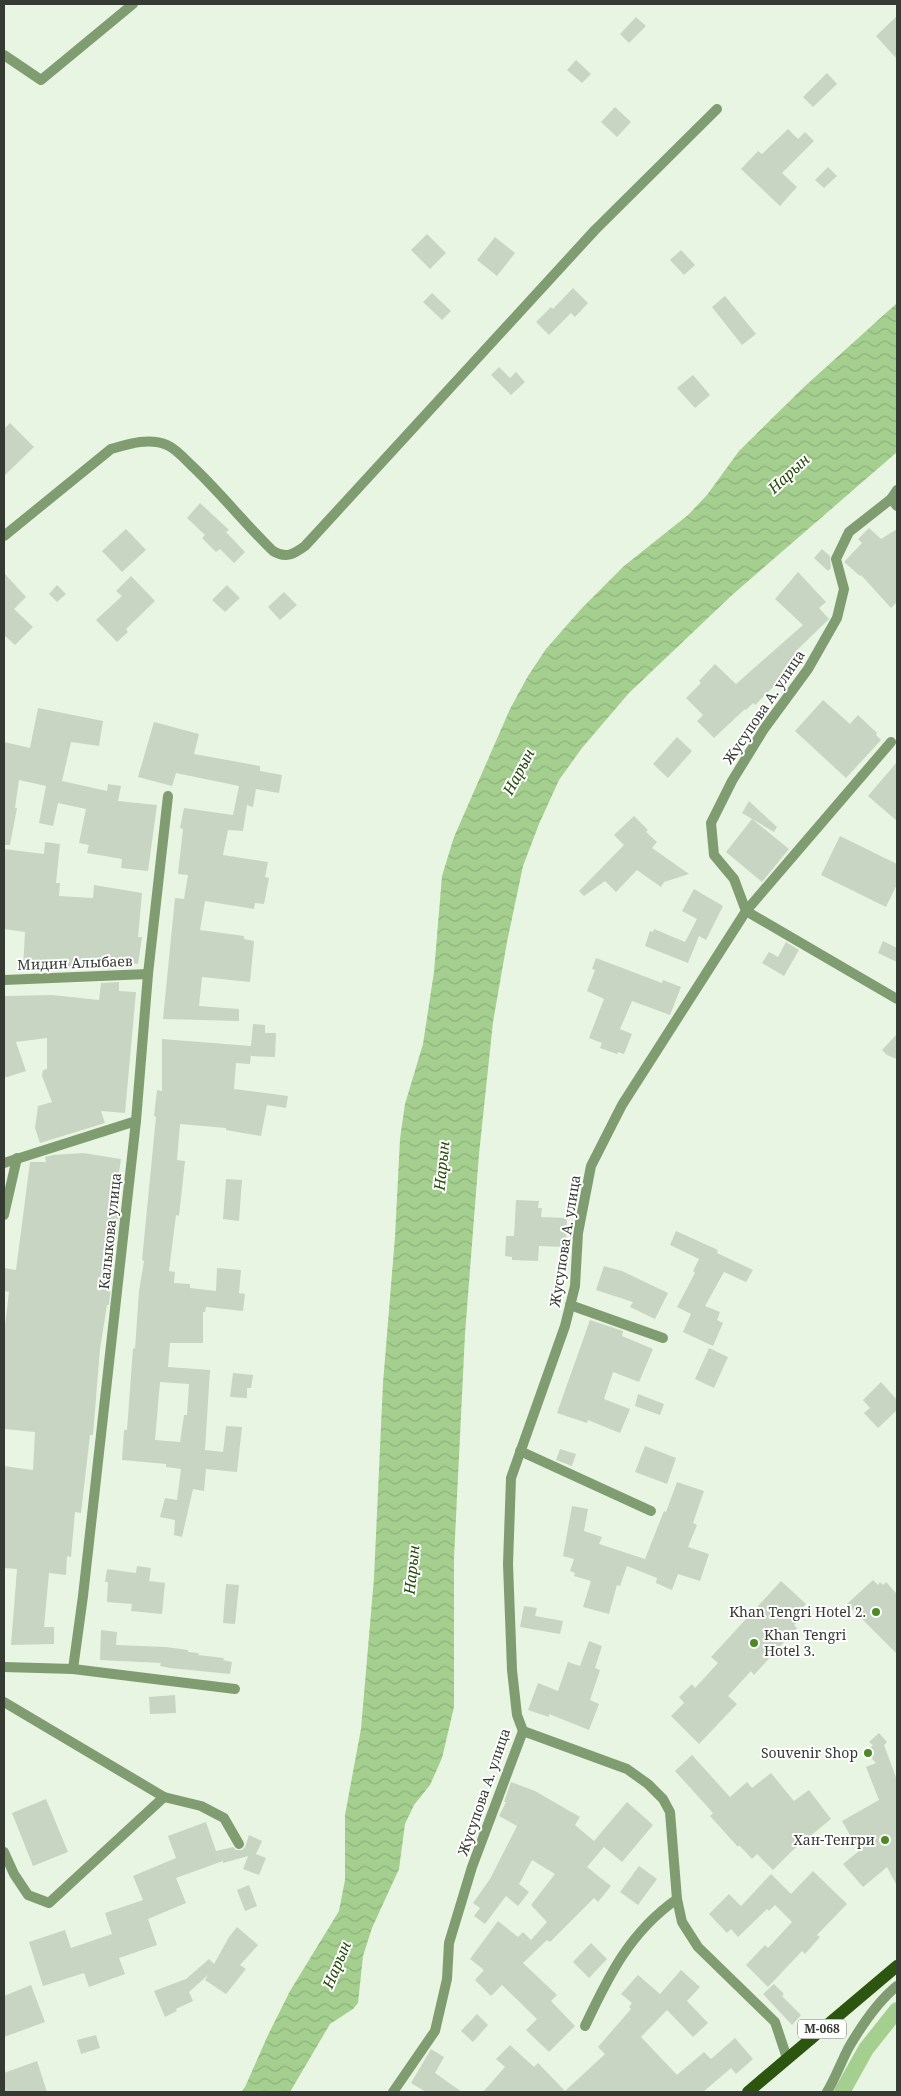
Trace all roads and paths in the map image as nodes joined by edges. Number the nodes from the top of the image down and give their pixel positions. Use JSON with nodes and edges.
{"nodes":[{"id":1,"x":133,"y":4,"type":"edge"},
{"id":2,"x":4,"y":55,"type":"edge"},
{"id":3,"x":717,"y":109,"type":"dead end"},
{"id":4,"x":895,"y":498,"type":"edge"},
{"id":5,"x":4,"y":536,"type":"edge"},
{"id":6,"x":891,"y":742,"type":"dead end"},
{"id":7,"x":168,"y":796,"type":"dead end"},
{"id":8,"x":746,"y":910,"type":"junction"},
{"id":9,"x":148,"y":974,"type":"junction"},
{"id":10,"x":4,"y":980,"type":"edge"},
{"id":11,"x":897,"y":999,"type":"edge"},
{"id":12,"x":136,"y":1122,"type":"junction"},
{"id":13,"x":17,"y":1158,"type":"junction"},
{"id":14,"x":4,"y":1163,"type":"edge"},
{"id":15,"x":4,"y":1215,"type":"edge"},
{"id":16,"x":570,"y":1305,"type":"junction"},
{"id":17,"x":664,"y":1338,"type":"dead end"},
{"id":18,"x":520,"y":1451,"type":"junction"},
{"id":19,"x":650,"y":1511,"type":"dead end"},
{"id":20,"x":4,"y":1667,"type":"edge"},
{"id":21,"x":73,"y":1669,"type":"junction"},
{"id":22,"x":235,"y":1689,"type":"dead end"},
{"id":23,"x":4,"y":1702,"type":"edge"},
{"id":24,"x":523,"y":1731,"type":"junction"},
{"id":25,"x":164,"y":1797,"type":"junction"},
{"id":26,"x":238,"y":1844,"type":"dead end"},
{"id":27,"x":4,"y":1852,"type":"edge"},
{"id":28,"x":677,"y":1899,"type":"junction"},
{"id":29,"x":897,"y":1966,"type":"edge"},
{"id":30,"x":897,"y":1986,"type":"edge"},
{"id":31,"x":586,"y":2026,"type":"dead end"},
{"id":32,"x":787,"y":2058,"type":"junction"},
{"id":33,"x":392,"y":2092,"type":"edge"},
{"id":34,"x":748,"y":2092,"type":"edge"},
{"id":35,"x":827,"y":2092,"type":"edge"}],
"edges":[{"from":1,"to":2,"type":"street"},
{"from":3,"to":5,"type":"street"},
{"from":4,"to":8,"type":"street","name":"Жусупова А. улица"},
{"from":6,"to":8,"type":"street"},
{"from":7,"to":9,"type":"street","name":"Калыкова улица"},
{"from":8,"to":11,"type":"street"},
{"from":8,"to":16,"type":"street","name":"Жусупова А. улица"},
{"from":9,"to":10,"type":"street","name":"Мидин Алыбаев"},
{"from":9,"to":12,"type":"street","name":"Калыкова улица"},
{"from":12,"to":13,"type":"street"},
{"from":12,"to":21,"type":"street","name":"Калыкова улица"},
{"from":13,"to":14,"type":"street"},
{"from":13,"to":15,"type":"street"},
{"from":16,"to":17,"type":"street"},
{"from":16,"to":18,"type":"street","name":"Жусупова А. улица"},
{"from":18,"to":19,"type":"street"},
{"from":18,"to":24,"type":"street","name":"Жусупова А. улица"},
{"from":20,"to":21,"type":"street"},
{"from":21,"to":22,"type":"street"},
{"from":23,"to":25,"type":"street"},
{"from":24,"to":28,"type":"street"},
{"from":24,"to":33,"type":"street","name":"Жусупова А. улица"},
{"from":25,"to":26,"type":"street"},
{"from":25,"to":27,"type":"street"},
{"from":28,"to":31,"type":"street"},
{"from":28,"to":32,"type":"street"},
{"from":29,"to":32,"type":"main road","number":"М-068"},
{"from":30,"to":35,"type":"street"},
{"from":32,"to":34,"type":"main road","number":"М-068"}]}
